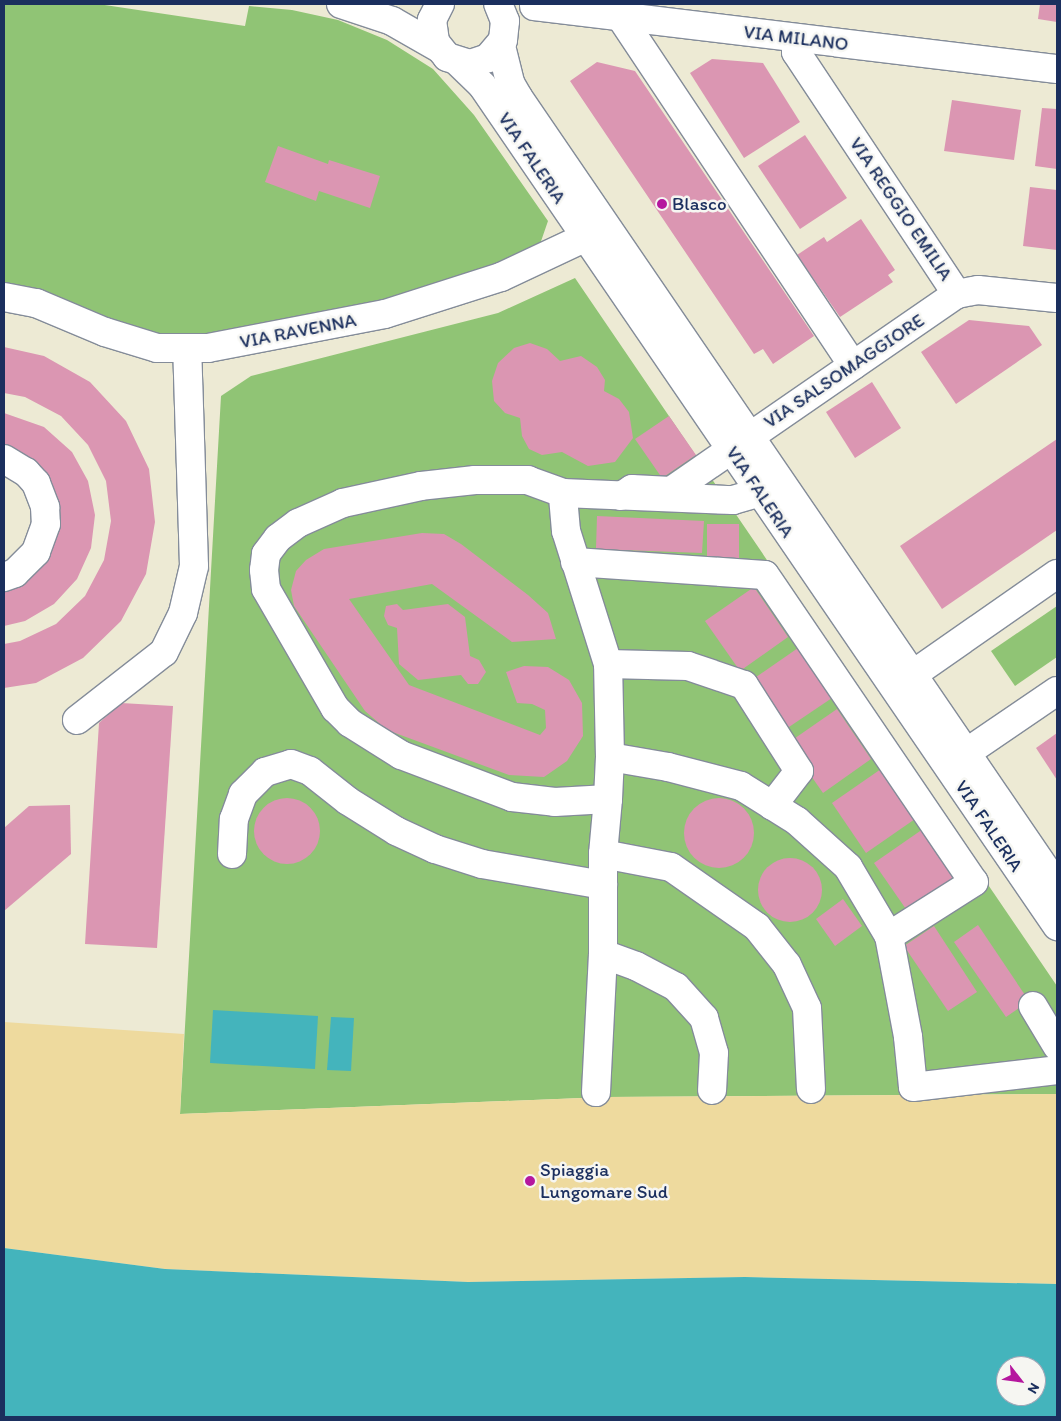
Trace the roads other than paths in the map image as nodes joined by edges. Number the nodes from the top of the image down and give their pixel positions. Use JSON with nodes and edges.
{"nodes":[{"id":1,"x":341,"y":4,"type":"edge"},
{"id":2,"x":440,"y":4,"type":"edge"},
{"id":3,"x":498,"y":4,"type":"edge"},
{"id":4,"x":524,"y":5,"type":"edge"},
{"id":5,"x":620,"y":16,"type":"junction"},
{"id":6,"x":797,"y":38,"type":"junction"},
{"id":7,"x":503,"y":40,"type":"junction"},
{"id":8,"x":448,"y":55,"type":"junction"},
{"id":9,"x":1057,"y":69,"type":"edge"},
{"id":10,"x":594,"y":228,"type":"junction"},
{"id":11,"x":958,"y":294,"type":"junction"},
{"id":12,"x":4,"y":298,"type":"edge"},
{"id":13,"x":1057,"y":298,"type":"edge"},
{"id":14,"x":187,"y":348,"type":"junction"},
{"id":15,"x":853,"y":366,"type":"junction"},
{"id":16,"x":740,"y":443,"type":"junction"},
{"id":17,"x":4,"y":459,"type":"edge"},
{"id":18,"x":769,"y":484,"type":"junction"},
{"id":19,"x":563,"y":493,"type":"junction"},
{"id":20,"x":621,"y":496,"type":"junction"},
{"id":21,"x":575,"y":562,"type":"junction"},
{"id":22,"x":1057,"y":574,"type":"edge"},
{"id":23,"x":4,"y":577,"type":"edge"},
{"id":24,"x":608,"y":664,"type":"junction"},
{"id":25,"x":912,"y":675,"type":"junction"},
{"id":26,"x":1057,"y":691,"type":"edge"},
{"id":27,"x":77,"y":720,"type":"dead end"},
{"id":28,"x":930,"y":720,"type":"junction"},
{"id":29,"x":966,"y":753,"type":"junction"},
{"id":30,"x":610,"y":757,"type":"junction"},
{"id":31,"x":608,"y":799,"type":"junction"},
{"id":32,"x":772,"y":806,"type":"junction"},
{"id":33,"x":232,"y":854,"type":"dead end"},
{"id":34,"x":604,"y":854,"type":"junction"},
{"id":35,"x":603,"y":885,"type":"junction"},
{"id":36,"x":1057,"y":886,"type":"edge"},
{"id":37,"x":1057,"y":926,"type":"edge"},
{"id":38,"x":889,"y":936,"type":"junction"},
{"id":39,"x":603,"y":954,"type":"junction"},
{"id":40,"x":1033,"y":1006,"type":"dead end"},
{"id":41,"x":1057,"y":1046,"type":"edge"},
{"id":42,"x":1057,"y":1070,"type":"edge"},
{"id":43,"x":811,"y":1089,"type":"dead end"},
{"id":44,"x":712,"y":1090,"type":"dead end"},
{"id":45,"x":596,"y":1092,"type":"dead end"}],
"edges":[{"from":1,"to":8,"type":"street"},
{"from":2,"to":8,"type":"street"},
{"from":3,"to":7,"type":"street","name":"VIA FALERIA"},
{"from":4,"to":5,"type":"street","name":"VIA MILANO"},
{"from":4,"to":7,"type":"street","name":"VIA MILANO"},
{"from":5,"to":6,"type":"street","name":"VIA MILANO"},
{"from":5,"to":15,"type":"street"},
{"from":6,"to":9,"type":"street","name":"VIA MILANO"},
{"from":6,"to":11,"type":"street","name":"VIA REGGIO EMILIA"},
{"from":7,"to":8,"type":"street","name":"VIA MILANO"},
{"from":7,"to":10,"type":"street","name":"VIA FALERIA"},
{"from":8,"to":10,"type":"street","name":"VIA FALERIA"},
{"from":10,"to":14,"type":"street","name":"VIA RAVENNA"},
{"from":10,"to":16,"type":"street","name":"VIA FALERIA"},
{"from":11,"to":13,"type":"street","name":"VIA REGGIO EMILIA"},
{"from":11,"to":15,"type":"street","name":"VIA SALSOMAGGIORE"},
{"from":12,"to":14,"type":"street","name":"VIA RAVENNA"},
{"from":14,"to":27,"type":"street"},
{"from":15,"to":16,"type":"street","name":"VIA SALSOMAGGIORE"},
{"from":16,"to":18,"type":"street","name":"VIA FALERIA"},
{"from":16,"to":20,"type":"street","name":"VIA SALSOMAGGIORE"},
{"from":17,"to":23,"type":"street"},
{"from":18,"to":20,"type":"street"},
{"from":18,"to":25,"type":"street","name":"VIA FALERIA"},
{"from":18,"to":28,"type":"street","name":"VIA FALERIA"},
{"from":19,"to":20,"type":"street"},
{"from":19,"to":21,"type":"street"},
{"from":19,"to":31,"type":"street"},
{"from":21,"to":24,"type":"street"},
{"from":21,"to":38,"type":"street"},
{"from":22,"to":25,"type":"street"},
{"from":24,"to":30,"type":"street"},
{"from":24,"to":32,"type":"street"},
{"from":25,"to":28,"type":"street","name":"VIA FALERIA"},
{"from":26,"to":29,"type":"street","name":"VIA FALERIA"},
{"from":28,"to":29,"type":"street","name":"VIA FALERIA"},
{"from":28,"to":37,"type":"street","name":"VIA FALERIA"},
{"from":29,"to":36,"type":"street","name":"VIA FALERIA"},
{"from":30,"to":31,"type":"street"},
{"from":30,"to":32,"type":"street"},
{"from":31,"to":34,"type":"street"},
{"from":32,"to":38,"type":"street"},
{"from":33,"to":35,"type":"street"},
{"from":34,"to":35,"type":"street"},
{"from":34,"to":43,"type":"street"},
{"from":35,"to":39,"type":"street"},
{"from":38,"to":42,"type":"street"},
{"from":39,"to":44,"type":"street"},
{"from":39,"to":45,"type":"street"},
{"from":40,"to":41,"type":"street"}]}
